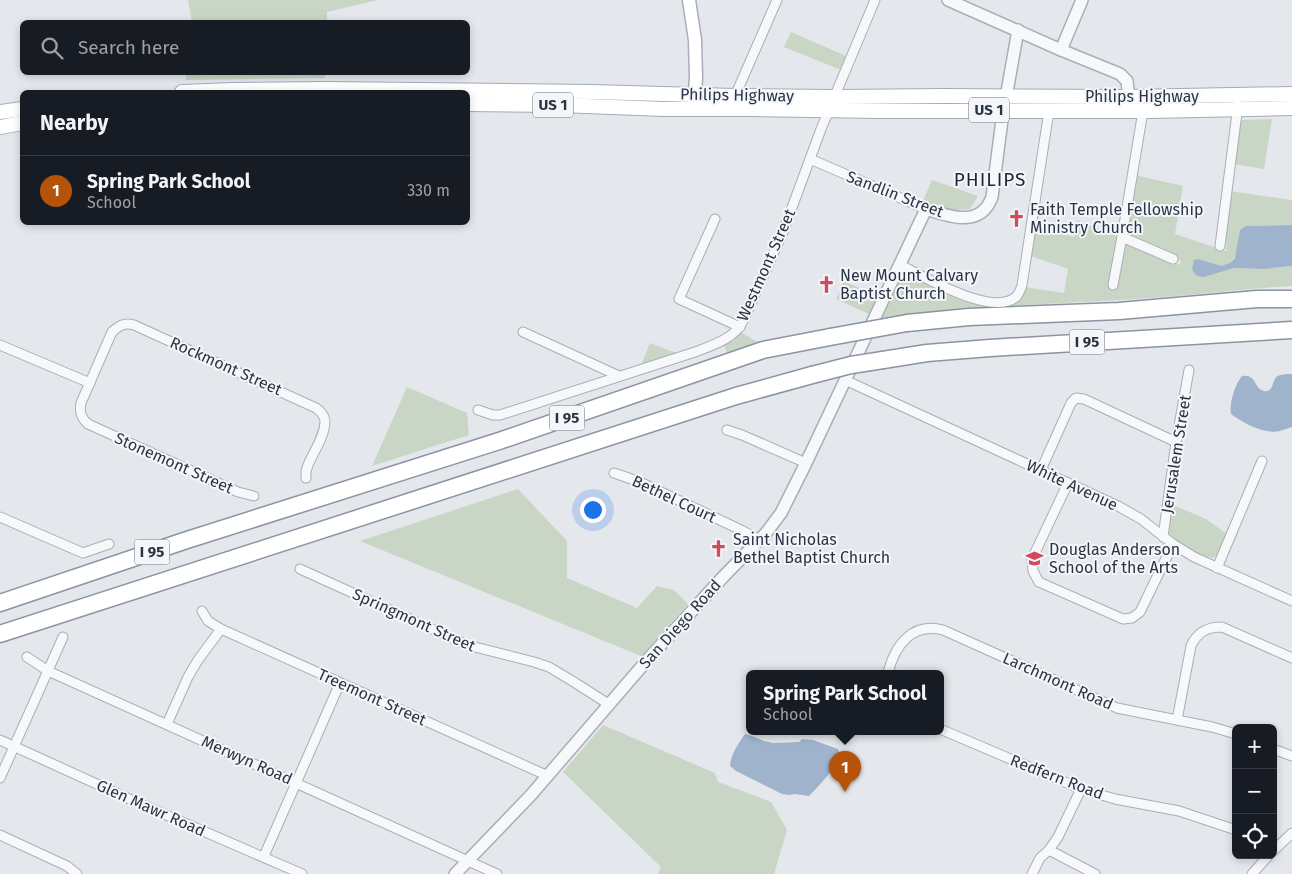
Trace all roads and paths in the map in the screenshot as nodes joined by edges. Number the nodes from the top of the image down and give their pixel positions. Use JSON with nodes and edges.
{"nodes":[{"id":1,"x":689,"y":0,"type":"edge"},
{"id":2,"x":777,"y":0,"type":"edge"},
{"id":3,"x":875,"y":0,"type":"edge"},
{"id":4,"x":948,"y":0,"type":"edge"},
{"id":5,"x":1082,"y":0,"type":"edge"},
{"id":6,"x":1018,"y":30,"type":"junction"},
{"id":7,"x":1061,"y":50,"type":"junction"},
{"id":8,"x":470,"y":93,"type":"edge"},
{"id":9,"x":1292,"y":94,"type":"edge"},
{"id":10,"x":1240,"y":95,"type":"junction"},
{"id":11,"x":736,"y":96,"type":"junction"},
{"id":12,"x":1129,"y":97,"type":"junction"},
{"id":13,"x":560,"y":98,"type":"junction"},
{"id":14,"x":694,"y":102,"type":"junction"},
{"id":15,"x":832,"y":103,"type":"junction"},
{"id":16,"x":470,"y":104,"type":"edge"},
{"id":17,"x":1006,"y":104,"type":"junction"},
{"id":18,"x":1292,"y":108,"type":"edge"},
{"id":19,"x":20,"y":109,"type":"edge"},
{"id":20,"x":1238,"y":110,"type":"junction"},
{"id":21,"x":1049,"y":111,"type":"junction"},
{"id":22,"x":1143,"y":111,"type":"junction"},
{"id":23,"x":0,"y":112,"type":"edge"},
{"id":24,"x":20,"y":123,"type":"edge"},
{"id":25,"x":0,"y":127,"type":"edge"},
{"id":26,"x":810,"y":159,"type":"junction"},
{"id":27,"x":926,"y":209,"type":"junction"},
{"id":28,"x":715,"y":219,"type":"dead end"},
{"id":29,"x":1122,"y":237,"type":"junction"},
{"id":30,"x":1220,"y":246,"type":"dead end"},
{"id":31,"x":1173,"y":259,"type":"dead end"},
{"id":32,"x":900,"y":265,"type":"junction"},
{"id":33,"x":1113,"y":285,"type":"dead end"},
{"id":34,"x":1292,"y":299,"type":"edge"},
{"id":35,"x":740,"y":326,"type":"junction"},
{"id":36,"x":1292,"y":330,"type":"edge"},
{"id":37,"x":523,"y":332,"type":"dead end"},
{"id":38,"x":0,"y":345,"type":"edge"},
{"id":39,"x":1189,"y":370,"type":"dead end"},
{"id":40,"x":619,"y":376,"type":"junction"},
{"id":41,"x":845,"y":380,"type":"junction"},
{"id":42,"x":90,"y":383,"type":"junction"},
{"id":43,"x":478,"y":410,"type":"dead end"},
{"id":44,"x":727,"y":430,"type":"dead end"},
{"id":45,"x":1176,"y":442,"type":"junction"},
{"id":46,"x":1262,"y":461,"type":"dead end"},
{"id":47,"x":806,"y":463,"type":"junction"},
{"id":48,"x":1041,"y":470,"type":"junction"},
{"id":49,"x":614,"y":473,"type":"dead end"},
{"id":50,"x":306,"y":478,"type":"dead end"},
{"id":51,"x":1068,"y":483,"type":"junction"},
{"id":52,"x":254,"y":496,"type":"dead end"},
{"id":53,"x":0,"y":517,"type":"edge"},
{"id":54,"x":1162,"y":537,"type":"junction"},
{"id":55,"x":760,"y":540,"type":"junction"},
{"id":56,"x":109,"y":544,"type":"dead end"},
{"id":57,"x":1172,"y":544,"type":"junction"},
{"id":58,"x":300,"y":568,"type":"dead end"},
{"id":59,"x":1218,"y":568,"type":"junction"},
{"id":60,"x":1292,"y":601,"type":"edge"},
{"id":61,"x":0,"y":603,"type":"edge"},
{"id":62,"x":202,"y":611,"type":"dead end"},
{"id":63,"x":221,"y":629,"type":"junction"},
{"id":64,"x":0,"y":634,"type":"edge"},
{"id":65,"x":63,"y":636,"type":"dead end"},
{"id":66,"x":26,"y":657,"type":"dead end"},
{"id":67,"x":1292,"y":658,"type":"edge"},
{"id":68,"x":889,"y":670,"type":"edge"},
{"id":69,"x":48,"y":671,"type":"junction"},
{"id":70,"x":340,"y":683,"type":"junction"},
{"id":71,"x":610,"y":705,"type":"junction"},
{"id":72,"x":1177,"y":720,"type":"junction"},
{"id":73,"x":167,"y":724,"type":"junction"},
{"id":74,"x":944,"y":731,"type":"edge"},
{"id":75,"x":1232,"y":733,"type":"edge"},
{"id":76,"x":0,"y":740,"type":"edge"},
{"id":77,"x":14,"y":746,"type":"junction"},
{"id":78,"x":1277,"y":750,"type":"edge"},
{"id":79,"x":1292,"y":756,"type":"edge"},
{"id":80,"x":548,"y":776,"type":"junction"},
{"id":81,"x":0,"y":778,"type":"edge"},
{"id":82,"x":296,"y":783,"type":"junction"},
{"id":83,"x":1081,"y":789,"type":"junction"},
{"id":84,"x":1232,"y":829,"type":"edge"},
{"id":85,"x":1292,"y":833,"type":"edge"},
{"id":86,"x":0,"y":835,"type":"edge"},
{"id":87,"x":1277,"y":846,"type":"edge"},
{"id":88,"x":1049,"y":850,"type":"junction"},
{"id":89,"x":264,"y":856,"type":"junction"},
{"id":90,"x":1265,"y":859,"type":"edge"},
{"id":91,"x":468,"y":861,"type":"junction"},
{"id":92,"x":77,"y":874,"type":"edge"},
{"id":93,"x":302,"y":874,"type":"edge"},
{"id":94,"x":456,"y":874,"type":"edge"},
{"id":95,"x":497,"y":874,"type":"edge"},
{"id":96,"x":1032,"y":874,"type":"edge"},
{"id":97,"x":1095,"y":874,"type":"edge"},
{"id":98,"x":1252,"y":874,"type":"edge"}],
"edges":[{"from":1,"to":14,"type":"main road"},
{"from":2,"to":11,"type":"street"},
{"from":3,"to":15,"type":"street","name":"Westmont Street"},
{"from":4,"to":6,"type":"street"},
{"from":5,"to":7,"type":"street"},
{"from":6,"to":7,"type":"street"},
{"from":6,"to":17,"type":"street"},
{"from":7,"to":12,"type":"street"},
{"from":8,"to":13,"type":"main road","name":"Philips Highway","number":"US 1"},
{"from":9,"to":10,"type":"main road","name":"Philips Highway","number":"US 1"},
{"from":10,"to":12,"type":"main road","name":"Philips Highway","number":"US 1"},
{"from":10,"to":20,"type":"street"},
{"from":11,"to":14,"type":"main road","name":"Philips Highway","number":"US 1"},
{"from":11,"to":15,"type":"main road","name":"Philips Highway","number":"US 1"},
{"from":12,"to":17,"type":"main road","name":"Philips Highway","number":"US 1"},
{"from":13,"to":14,"type":"main road","name":"Philips Highway","number":"US 1"},
{"from":13,"to":16,"type":"main road","name":"Philips Highway","number":"US 1"},
{"from":14,"to":15,"type":"main road","name":"Philips Highway","number":"US 1"},
{"from":15,"to":17,"type":"main road","name":"Philips Highway","number":"US 1"},
{"from":15,"to":26,"type":"street","name":"Westmont Street"},
{"from":17,"to":21,"type":"main road","name":"Philips Highway","number":"US 1"},
{"from":17,"to":27,"type":"street","name":"Sandlin Street"},
{"from":18,"to":20,"type":"main road","name":"Philips Highway","number":"US 1"},
{"from":19,"to":23,"type":"main road"},
{"from":20,"to":22,"type":"main road","name":"Philips Highway","number":"US 1"},
{"from":20,"to":30,"type":"street"},
{"from":21,"to":22,"type":"main road","name":"Philips Highway","number":"US 1"},
{"from":21,"to":32,"type":"street"},
{"from":22,"to":29,"type":"street"},
{"from":24,"to":25,"type":"main road"},
{"from":26,"to":27,"type":"street","name":"Sandlin Street"},
{"from":26,"to":35,"type":"street","name":"Westmont Street"},
{"from":27,"to":32,"type":"street","name":"San Diego Road"},
{"from":28,"to":35,"type":"street"},
{"from":29,"to":31,"type":"street"},
{"from":29,"to":33,"type":"street"},
{"from":32,"to":41,"type":"street","name":"San Diego Road"},
{"from":34,"to":61,"type":"highway","number":"I 95","bridge":true},
{"from":35,"to":40,"type":"street","name":"Westmont Street"},
{"from":36,"to":64,"type":"highway","number":"I 95","bridge":true},
{"from":37,"to":40,"type":"street"},
{"from":38,"to":42,"type":"street"},
{"from":39,"to":45,"type":"street","name":"Jerusalem Street"},
{"from":40,"to":43,"type":"street","name":"Westmont Street"},
{"from":41,"to":47,"type":"street","name":"San Diego Road"},
{"from":41,"to":48,"type":"street","name":"White Avenue"},
{"from":42,"to":50,"type":"street","name":"Rockmont Street"},
{"from":42,"to":52,"type":"street","name":"Stonemont Street"},
{"from":44,"to":47,"type":"street"},
{"from":45,"to":48,"type":"street"},
{"from":45,"to":54,"type":"street","name":"Jerusalem Street"},
{"from":46,"to":59,"type":"street"},
{"from":47,"to":55,"type":"street","name":"San Diego Road"},
{"from":48,"to":51,"type":"street","name":"White Avenue"},
{"from":49,"to":55,"type":"street","name":"Bethel Court"},
{"from":51,"to":54,"type":"street","name":"White Avenue"},
{"from":51,"to":57,"type":"street"},
{"from":53,"to":56,"type":"street"},
{"from":54,"to":57,"type":"street","name":"White Avenue"},
{"from":55,"to":71,"type":"street","name":"San Diego Road"},
{"from":57,"to":59,"type":"street","name":"White Avenue"},
{"from":58,"to":71,"type":"street","name":"Springmont Street"},
{"from":59,"to":60,"type":"street","name":"White Avenue"},
{"from":62,"to":63,"type":"street","name":"Treemont Street"},
{"from":63,"to":70,"type":"street","name":"Treemont Street"},
{"from":63,"to":73,"type":"street"},
{"from":65,"to":69,"type":"street"},
{"from":66,"to":69,"type":"street","name":"Merwyn Road"},
{"from":67,"to":72,"type":"street"},
{"from":68,"to":72,"type":"street","name":"Larchmont Road"},
{"from":69,"to":73,"type":"street","name":"Merwyn Road"},
{"from":69,"to":77,"type":"street"},
{"from":70,"to":80,"type":"street","name":"Treemont Street"},
{"from":70,"to":82,"type":"street"},
{"from":71,"to":80,"type":"street","name":"San Diego Road"},
{"from":72,"to":75,"type":"street","name":"Larchmont Road"},
{"from":73,"to":82,"type":"street","name":"Merwyn Road"},
{"from":74,"to":83,"type":"street","name":"Redfern Road"},
{"from":76,"to":77,"type":"street","name":"Glen Mawr Road"},
{"from":77,"to":81,"type":"street"},
{"from":77,"to":89,"type":"street","name":"Glen Mawr Road"},
{"from":78,"to":79,"type":"street"},
{"from":80,"to":91,"type":"street","name":"San Diego Road"},
{"from":82,"to":89,"type":"street"},
{"from":82,"to":91,"type":"street","name":"Merwyn Road"},
{"from":83,"to":84,"type":"street","name":"Redfern Road"},
{"from":83,"to":88,"type":"street"},
{"from":85,"to":87,"type":"street"},
{"from":86,"to":92,"type":"street"},
{"from":88,"to":96,"type":"street"},
{"from":88,"to":97,"type":"street"},
{"from":89,"to":93,"type":"street","name":"Glen Mawr Road"},
{"from":90,"to":98,"type":"street"},
{"from":91,"to":94,"type":"street","name":"San Diego Road"},
{"from":91,"to":95,"type":"street","name":"Merwyn Road"}]}
